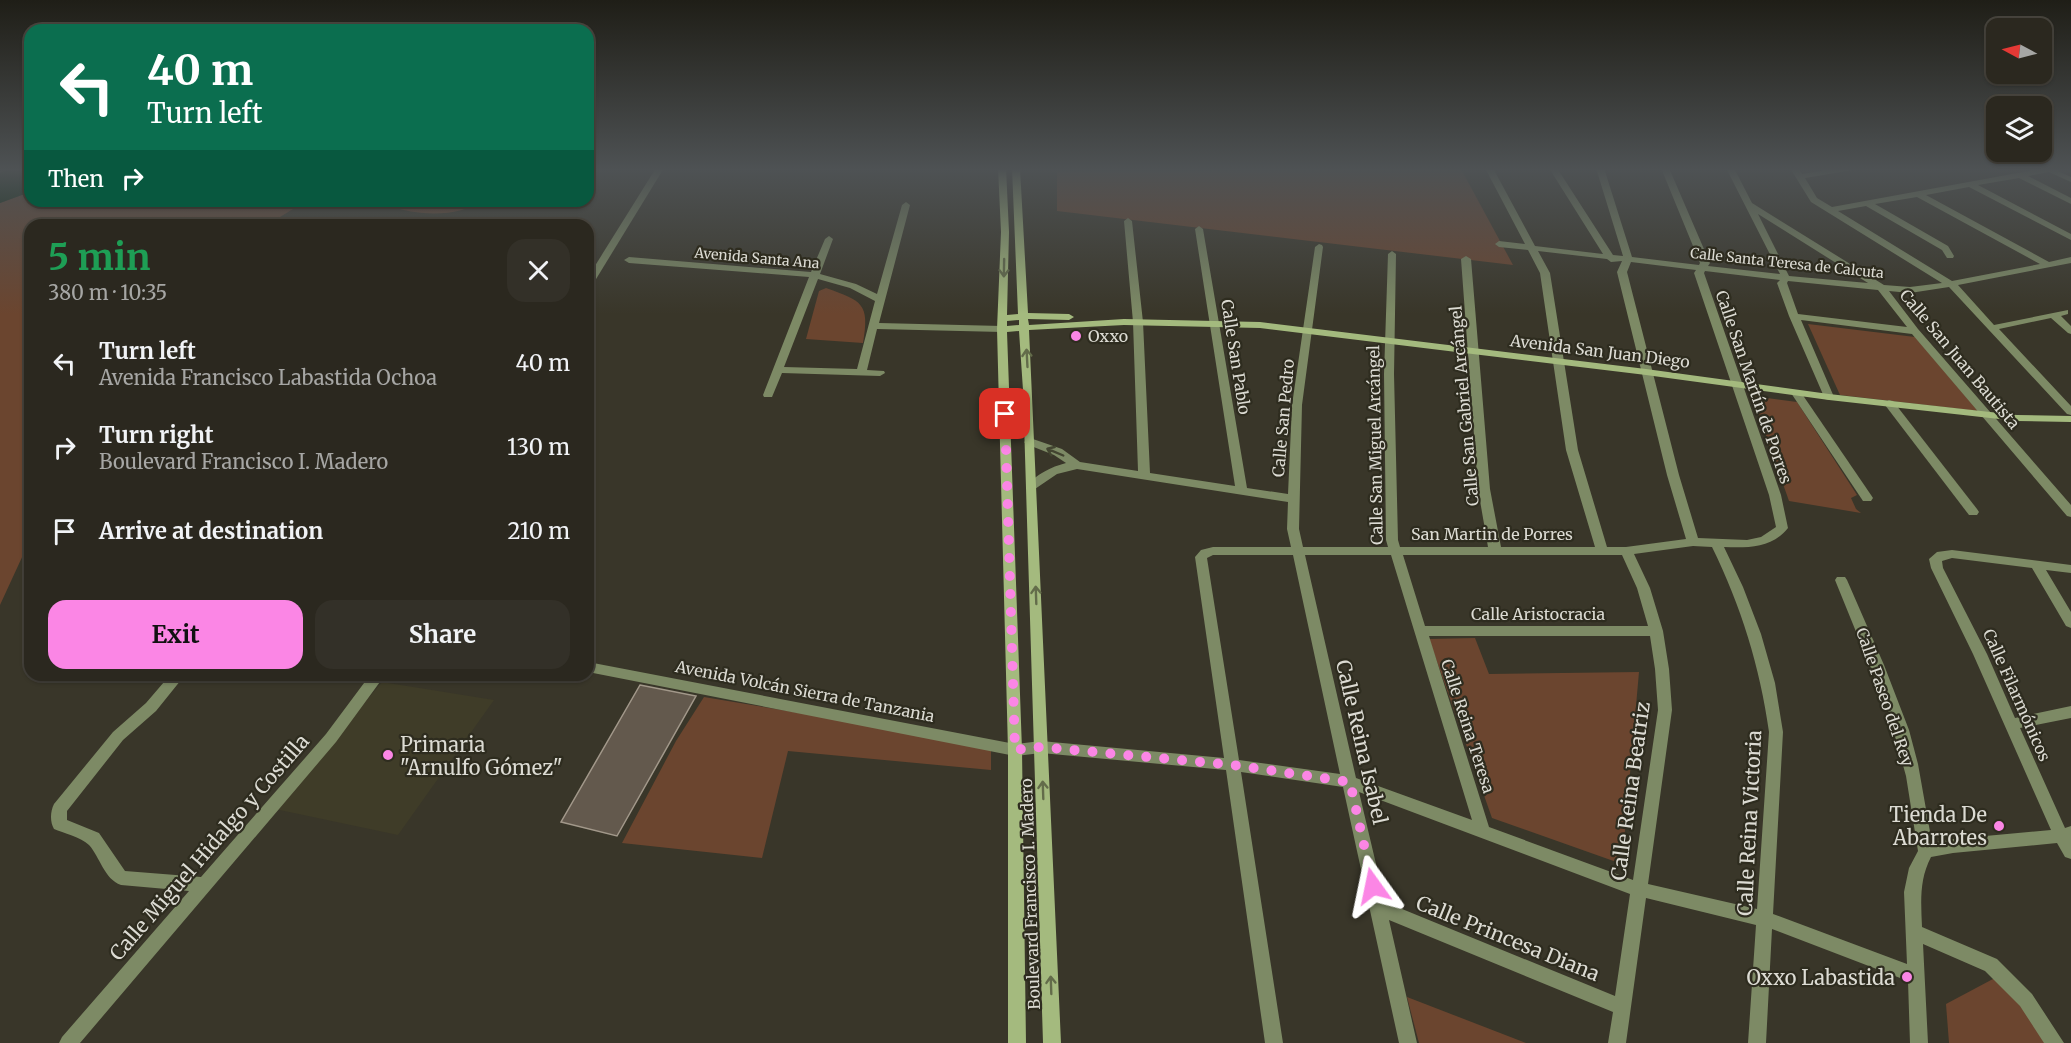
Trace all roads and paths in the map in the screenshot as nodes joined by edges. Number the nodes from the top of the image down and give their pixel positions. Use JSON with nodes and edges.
{"nodes":[{"id":1,"x":630,"y":217,"type":"edge"},
{"id":2,"x":903,"y":217,"type":"edge"},
{"id":3,"x":1004,"y":217,"type":"edge"},
{"id":4,"x":1019,"y":217,"type":"edge"},
{"id":5,"x":1516,"y":217,"type":"edge"},
{"id":6,"x":1584,"y":217,"type":"edge"},
{"id":7,"x":1615,"y":217,"type":"edge"},
{"id":8,"x":1685,"y":217,"type":"edge"},
{"id":9,"x":1755,"y":217,"type":"edge"},
{"id":10,"x":1768,"y":217,"type":"edge"},
{"id":11,"x":1841,"y":217,"type":"edge"},
{"id":12,"x":1891,"y":217,"type":"edge"},
{"id":13,"x":1960,"y":217,"type":"edge"},
{"id":14,"x":2032,"y":217,"type":"edge"},
{"id":15,"x":1128,"y":221,"type":"dead end"},
{"id":16,"x":1199,"y":230,"type":"dead end"},
{"id":17,"x":2071,"y":237,"type":"edge"},
{"id":18,"x":829,"y":239,"type":"dead end"},
{"id":19,"x":1499,"y":244,"type":"dead end"},
{"id":20,"x":1319,"y":247,"type":"dead end"},
{"id":21,"x":1533,"y":247,"type":"junction"},
{"id":22,"x":1392,"y":254,"type":"dead end"},
{"id":23,"x":1950,"y":256,"type":"dead end"},
{"id":24,"x":1609,"y":257,"type":"junction"},
{"id":25,"x":1466,"y":259,"type":"dead end"},
{"id":26,"x":1628,"y":259,"type":"junction"},
{"id":27,"x":629,"y":260,"type":"dead end"},
{"id":28,"x":2071,"y":260,"type":"edge"},
{"id":29,"x":2049,"y":265,"type":"junction"},
{"id":30,"x":1702,"y":268,"type":"junction"},
{"id":31,"x":1622,"y":272,"type":"junction"},
{"id":32,"x":594,"y":275,"type":"edge"},
{"id":33,"x":813,"y":275,"type":"junction"},
{"id":34,"x":1786,"y":278,"type":"junction"},
{"id":35,"x":1951,"y":284,"type":"junction"},
{"id":36,"x":1881,"y":287,"type":"junction"},
{"id":37,"x":879,"y":299,"type":"junction"},
{"id":38,"x":1794,"y":316,"type":"junction"},
{"id":39,"x":875,"y":322,"type":"junction"},
{"id":40,"x":1025,"y":322,"type":"junction"},
{"id":41,"x":1138,"y":322,"type":"junction"},
{"id":42,"x":1216,"y":323,"type":"junction"},
{"id":43,"x":1003,"y":324,"type":"junction"},
{"id":44,"x":1992,"y":327,"type":"junction"},
{"id":45,"x":1308,"y":331,"type":"junction"},
{"id":46,"x":1915,"y":331,"type":"junction"},
{"id":47,"x":2071,"y":331,"type":"edge"},
{"id":48,"x":1389,"y":340,"type":"junction"},
{"id":49,"x":1473,"y":350,"type":"junction"},
{"id":50,"x":1558,"y":361,"type":"junction"},
{"id":51,"x":777,"y":370,"type":"junction"},
{"id":52,"x":861,"y":372,"type":"junction"},
{"id":53,"x":1646,"y":372,"type":"junction"},
{"id":54,"x":880,"y":373,"type":"dead end"},
{"id":55,"x":1737,"y":384,"type":"junction"},
{"id":56,"x":1796,"y":393,"type":"junction"},
{"id":57,"x":768,"y":394,"type":"dead end"},
{"id":58,"x":1829,"y":397,"type":"junction"},
{"id":59,"x":1889,"y":403,"type":"junction"},
{"id":60,"x":2071,"y":412,"type":"edge"},
{"id":61,"x":1986,"y":414,"type":"junction"},
{"id":62,"x":2071,"y":419,"type":"edge"},
{"id":63,"x":1030,"y":442,"type":"junction"},
{"id":64,"x":1077,"y":465,"type":"junction"},
{"id":65,"x":1144,"y":474,"type":"junction"},
{"id":66,"x":1032,"y":487,"type":"junction"},
{"id":67,"x":1241,"y":489,"type":"junction"},
{"id":68,"x":1292,"y":498,"type":"junction"},
{"id":69,"x":1866,"y":498,"type":"dead end"},
{"id":70,"x":1973,"y":512,"type":"dead end"},
{"id":71,"x":2071,"y":513,"type":"edge"},
{"id":72,"x":1781,"y":518,"type":"joint"},
{"id":73,"x":1693,"y":542,"type":"junction"},
{"id":74,"x":1716,"y":543,"type":"junction"},
{"id":75,"x":1296,"y":549,"type":"junction"},
{"id":76,"x":1495,"y":549,"type":"junction"},
{"id":77,"x":1394,"y":550,"type":"junction"},
{"id":78,"x":1602,"y":551,"type":"junction"},
{"id":79,"x":1626,"y":551,"type":"junction"},
{"id":80,"x":2036,"y":565,"type":"junction"},
{"id":81,"x":2071,"y":569,"type":"edge"},
{"id":82,"x":1841,"y":580,"type":"dead end"},
{"id":83,"x":1306,"y":592,"type":"joint"},
{"id":84,"x":2071,"y":623,"type":"edge"},
{"id":85,"x":1419,"y":631,"type":"junction"},
{"id":86,"x":1656,"y":631,"type":"junction"},
{"id":87,"x":594,"y":668,"type":"edge"},
{"id":88,"x":173,"y":681,"type":"edge"},
{"id":89,"x":374,"y":681,"type":"edge"},
{"id":90,"x":2071,"y":712,"type":"edge"},
{"id":91,"x":2012,"y":724,"type":"junction"},
{"id":92,"x":1041,"y":747,"type":"junction"},
{"id":93,"x":1015,"y":750,"type":"junction"},
{"id":94,"x":1233,"y":765,"type":"junction"},
{"id":95,"x":1350,"y":782,"type":"junction"},
{"id":96,"x":1483,"y":831,"type":"junction"},
{"id":97,"x":2066,"y":834,"type":"edge"},
{"id":98,"x":1926,"y":851,"type":"junction"},
{"id":99,"x":2071,"y":852,"type":"edge"},
{"id":100,"x":206,"y":885,"type":"junction"},
{"id":101,"x":1638,"y":889,"type":"junction"},
{"id":102,"x":1377,"y":907,"type":"junction"},
{"id":103,"x":1765,"y":919,"type":"junction"},
{"id":104,"x":1914,"y":932,"type":"junction"},
{"id":105,"x":1915,"y":975,"type":"junction"},
{"id":106,"x":1623,"y":1008,"type":"junction"},
{"id":107,"x":68,"y":1043,"type":"edge"},
{"id":108,"x":1017,"y":1043,"type":"edge"},
{"id":109,"x":1052,"y":1043,"type":"edge"},
{"id":110,"x":1274,"y":1043,"type":"edge"},
{"id":111,"x":1408,"y":1043,"type":"edge"},
{"id":112,"x":1617,"y":1043,"type":"edge"},
{"id":113,"x":1757,"y":1043,"type":"edge"},
{"id":114,"x":1919,"y":1043,"type":"edge"},
{"id":115,"x":2055,"y":1043,"type":"edge"}],
"edges":[{"from":1,"to":32,"type":"street"},
{"from":2,"to":37,"type":"street"},
{"from":3,"to":43,"type":"main road","name":"Boulevard Francisco I. Madero","one_way":true},
{"from":4,"to":40,"type":"main road","name":"Boulevard Francisco I. Madero"},
{"from":5,"to":21,"type":"street"},
{"from":6,"to":24,"type":"street"},
{"from":7,"to":26,"type":"street"},
{"from":8,"to":30,"type":"street","name":"Calle San Martín de Porres"},
{"from":9,"to":34,"type":"street"},
{"from":10,"to":36,"type":"street","name":"Calle San Juan Bautista"},
{"from":11,"to":35,"type":"street"},
{"from":12,"to":23,"type":"street"},
{"from":13,"to":29,"type":"street"},
{"from":14,"to":17,"type":"street"},
{"from":15,"to":41,"type":"street"},
{"from":16,"to":42,"type":"street","name":"Calle San Pablo"},
{"from":18,"to":33,"type":"street"},
{"from":19,"to":21,"type":"street","name":"Calle Santa Teresa de Calcuta"},
{"from":20,"to":45,"type":"street","name":"Calle San Pedro"},
{"from":21,"to":24,"type":"street","name":"Calle Santa Teresa de Calcuta"},
{"from":21,"to":50,"type":"street"},
{"from":22,"to":48,"type":"street","name":"Calle San Miguel Arcángel"},
{"from":24,"to":26,"type":"street","name":"Calle Santa Teresa de Calcuta"},
{"from":24,"to":31,"type":"street"},
{"from":25,"to":49,"type":"street","name":"Calle San Gabriel Arcángel"},
{"from":26,"to":30,"type":"street","name":"Calle Santa Teresa de Calcuta"},
{"from":26,"to":31,"type":"street"},
{"from":27,"to":33,"type":"street","name":"Avenida Santa Ana"},
{"from":28,"to":29,"type":"street","name":"Calle Santa Teresa de Calcuta"},
{"from":29,"to":35,"type":"street","name":"Calle Santa Teresa de Calcuta"},
{"from":30,"to":34,"type":"street","name":"Calle Santa Teresa de Calcuta"},
{"from":30,"to":55,"type":"street","name":"Calle San Martín de Porres"},
{"from":31,"to":53,"type":"street"},
{"from":33,"to":37,"type":"street","name":"Avenida Santa Ana"},
{"from":33,"to":51,"type":"street"},
{"from":34,"to":36,"type":"street","name":"Calle Santa Teresa de Calcuta"},
{"from":34,"to":38,"type":"street"},
{"from":35,"to":36,"type":"street","name":"Calle Santa Teresa de Calcuta"},
{"from":35,"to":44,"type":"street"},
{"from":36,"to":46,"type":"street","name":"Calle San Juan Bautista"},
{"from":37,"to":39,"type":"street"},
{"from":38,"to":46,"type":"street"},
{"from":38,"to":58,"type":"street"},
{"from":39,"to":43,"type":"street"},
{"from":39,"to":52,"type":"street"},
{"from":40,"to":41,"type":"main road","name":"Avenida San Juan Diego"},
{"from":40,"to":43,"type":"main road","name":"Avenida San Juan Diego"},
{"from":63,"to":40,"type":"main road","name":"Boulevard Francisco I. Madero","one_way":true},
{"from":41,"to":42,"type":"main road","name":"Avenida San Juan Diego"},
{"from":41,"to":65,"type":"street"},
{"from":42,"to":45,"type":"main road","name":"Avenida San Juan Diego"},
{"from":42,"to":67,"type":"street","name":"Calle San Pablo"},
{"from":43,"to":93,"type":"main road","name":"Boulevard Francisco I. Madero"},
{"from":44,"to":47,"type":"street"},
{"from":44,"to":60,"type":"street"},
{"from":45,"to":48,"type":"main road","name":"Avenida San Juan Diego"},
{"from":45,"to":68,"type":"street","name":"Calle San Pedro"},
{"from":46,"to":61,"type":"street","name":"Calle San Juan Bautista"},
{"from":48,"to":49,"type":"main road","name":"Avenida San Juan Diego"},
{"from":48,"to":77,"type":"street","name":"Calle San Miguel Arcángel"},
{"from":49,"to":50,"type":"main road","name":"Avenida San Juan Diego"},
{"from":49,"to":76,"type":"street","name":"Calle San Gabriel Arcángel"},
{"from":50,"to":53,"type":"main road","name":"Avenida San Juan Diego"},
{"from":50,"to":78,"type":"street"},
{"from":51,"to":52,"type":"street"},
{"from":51,"to":57,"type":"street"},
{"from":52,"to":54,"type":"street"},
{"from":53,"to":55,"type":"main road","name":"Avenida San Juan Diego"},
{"from":53,"to":73,"type":"street"},
{"from":55,"to":56,"type":"main road","name":"Avenida San Juan Diego"},
{"from":55,"to":72,"type":"street","name":"Calle San Martín de Porres"},
{"from":56,"to":58,"type":"main road","name":"Avenida San Juan Diego"},
{"from":56,"to":69,"type":"street"},
{"from":58,"to":59,"type":"main road","name":"Avenida San Juan Diego"},
{"from":59,"to":61,"type":"main road","name":"Avenida San Juan Diego"},
{"from":59,"to":70,"type":"street"},
{"from":61,"to":62,"type":"main road","name":"Avenida San Juan Diego"},
{"from":61,"to":71,"type":"street","name":"Calle San Juan Bautista"},
{"from":64,"to":63,"type":"street","one_way":true},
{"from":63,"to":66,"type":"main road","name":"Boulevard Francisco I. Madero"},
{"from":64,"to":65,"type":"street"},
{"from":64,"to":66,"type":"street"},
{"from":65,"to":67,"type":"street"},
{"from":92,"to":66,"type":"main road","name":"Boulevard Francisco I. Madero","one_way":true},
{"from":67,"to":68,"type":"street"},
{"from":68,"to":75,"type":"street","name":"Calle San Pedro"},
{"from":72,"to":74,"type":"street","name":"San Martin de Porres"},
{"from":73,"to":74,"type":"street","name":"San Martin de Porres"},
{"from":73,"to":79,"type":"street","name":"San Martin de Porres"},
{"from":74,"to":103,"type":"street","name":"Calle Reina Victoria"},
{"from":75,"to":77,"type":"street","name":"San Martin de Porres"},
{"from":75,"to":83,"type":"street","name":"Calle San Pedro"},
{"from":75,"to":94,"type":"street","name":"San Martin de Porres"},
{"from":76,"to":77,"type":"street","name":"San Martin de Porres"},
{"from":76,"to":78,"type":"street","name":"San Martin de Porres"},
{"from":77,"to":85,"type":"street","name":"Calle San Miguel Arcángel"},
{"from":78,"to":79,"type":"street","name":"San Martin de Porres"},
{"from":79,"to":86,"type":"street","name":"Calle Reina Beatriz"},
{"from":80,"to":81,"type":"street"},
{"from":80,"to":84,"type":"street"},
{"from":80,"to":91,"type":"street","name":"Calle Filarmónicos"},
{"from":82,"to":98,"type":"street","name":"Calle Paseo del Rey"},
{"from":83,"to":95,"type":"street","name":"Calle Reina Isabel"},
{"from":85,"to":86,"type":"street","name":"Calle Aristocracia"},
{"from":85,"to":96,"type":"street","name":"Calle Reina Teresa"},
{"from":86,"to":101,"type":"street","name":"Calle Reina Beatriz"},
{"from":87,"to":93,"type":"street","name":"Avenida Volcán Sierra de Tanzania"},
{"from":88,"to":100,"type":"street"},
{"from":89,"to":100,"type":"street","name":"Calle Miguel Hidalgo y Costilla"},
{"from":90,"to":91,"type":"street"},
{"from":91,"to":97,"type":"street","name":"Calle Filarmónicos"},
{"from":92,"to":93,"type":"street","name":"Avenida Volcán Sierra de Tanzania"},
{"from":92,"to":94,"type":"street","name":"Avenida Volcán Sierra de Tanzania"},
{"from":109,"to":92,"type":"main road","name":"Boulevard Francisco I. Madero","one_way":true},
{"from":93,"to":108,"type":"main road","name":"Boulevard Francisco I. Madero"},
{"from":94,"to":95,"type":"street","name":"Avenida Volcán Sierra de Tanzania"},
{"from":94,"to":110,"type":"street"},
{"from":95,"to":96,"type":"street","name":"Avenida Volcán Sierra de Tanzania"},
{"from":95,"to":102,"type":"street","name":"Calle Reina Isabel"},
{"from":96,"to":101,"type":"street","name":"Avenida Volcán Sierra de Tanzania"},
{"from":97,"to":98,"type":"street"},
{"from":97,"to":99,"type":"street","name":"Calle Filarmónicos"},
{"from":98,"to":104,"type":"street"},
{"from":100,"to":107,"type":"street","name":"Calle Miguel Hidalgo y Costilla"},
{"from":101,"to":103,"type":"street","name":"Avenida Volcán Sierra de Tanzania"},
{"from":101,"to":106,"type":"street","name":"Calle Reina Beatriz"},
{"from":102,"to":106,"type":"street","name":"Calle Princesa Diana"},
{"from":102,"to":111,"type":"street","name":"Calle Reina Isabel"},
{"from":103,"to":105,"type":"street","name":"Avenida Volcán Sierra de Tanzania"},
{"from":103,"to":113,"type":"street","name":"Calle Reina Victoria"},
{"from":104,"to":105,"type":"street"},
{"from":104,"to":115,"type":"street"},
{"from":105,"to":114,"type":"street"},
{"from":106,"to":112,"type":"street","name":"Calle Reina Beatriz"}]}
